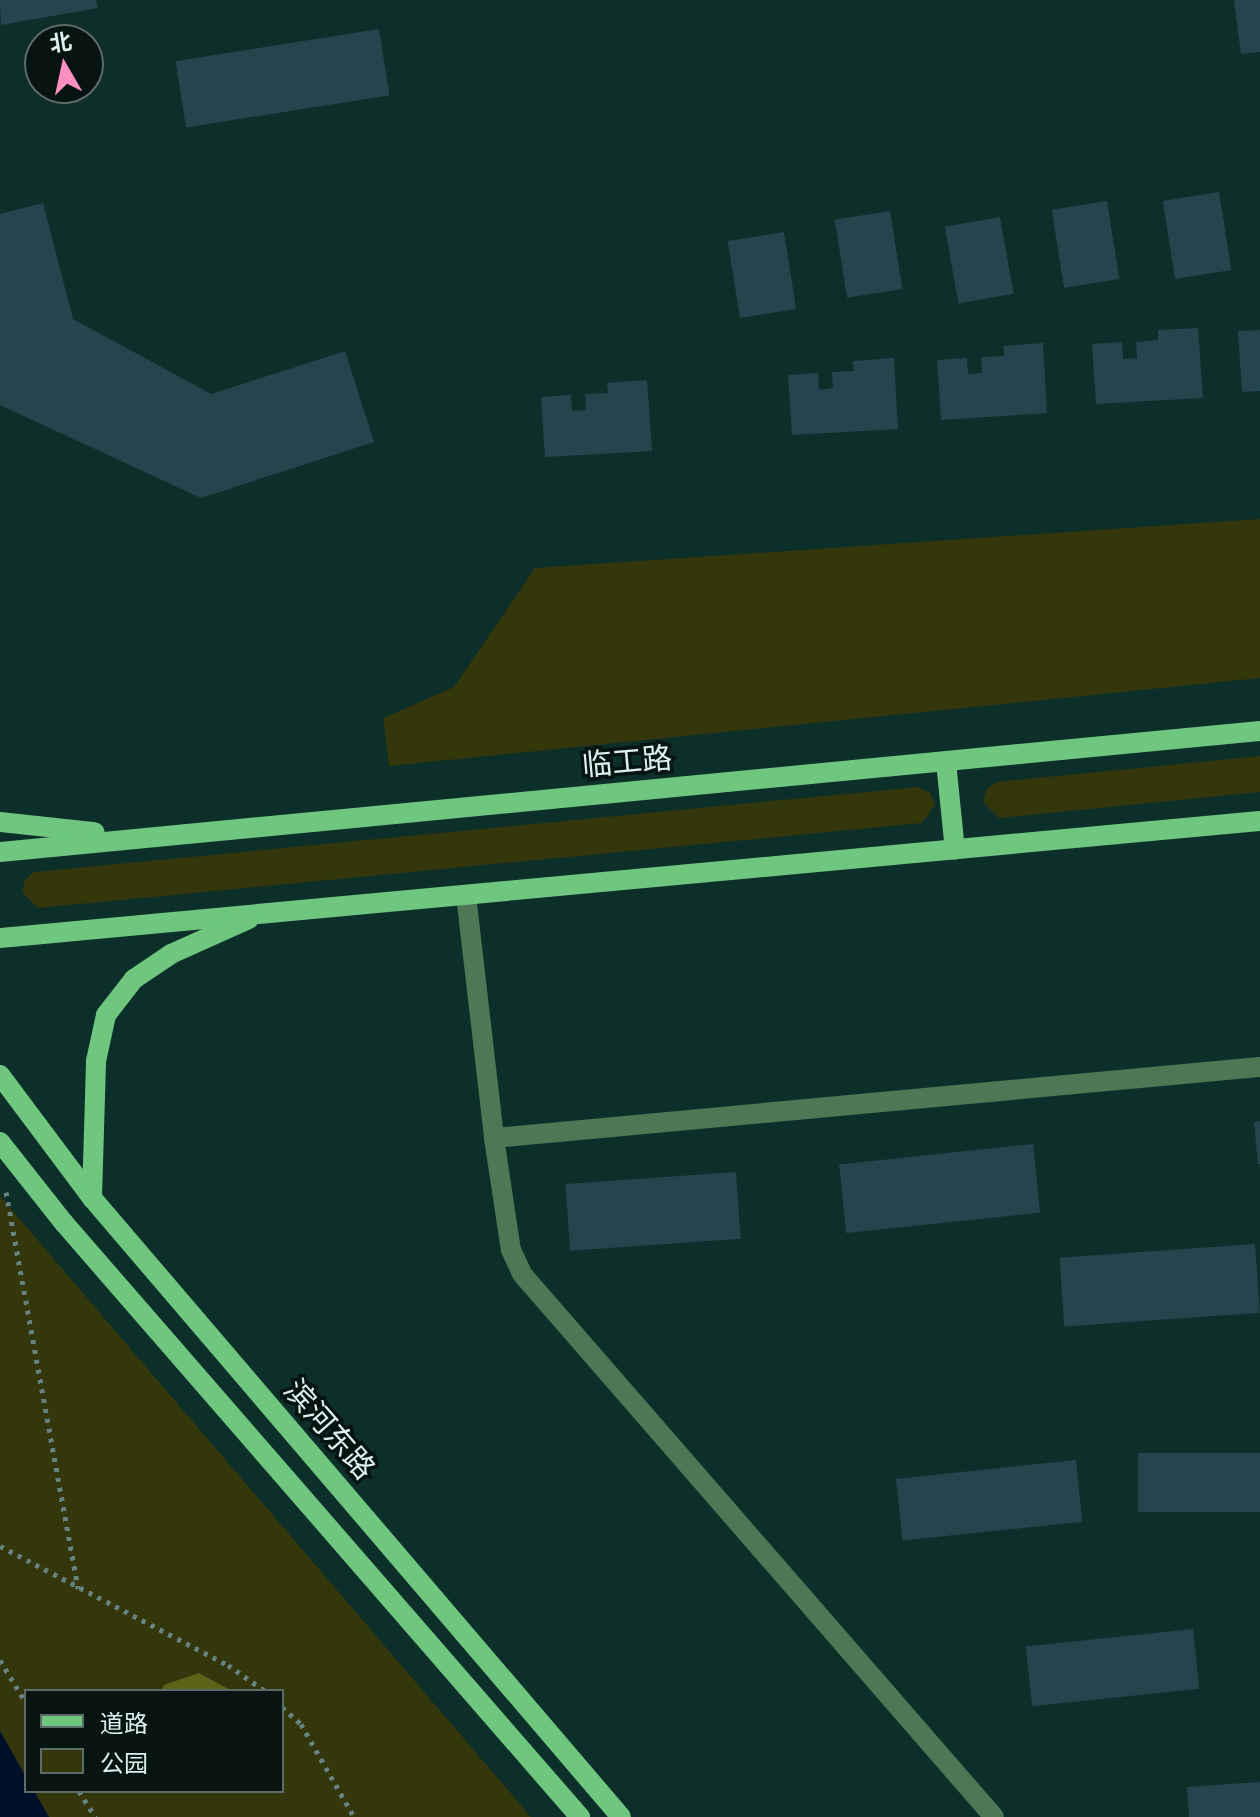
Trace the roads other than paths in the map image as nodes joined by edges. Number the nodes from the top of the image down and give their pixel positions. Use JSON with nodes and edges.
{"nodes":[{"id":1,"x":1260,"y":731,"type":"edge"},
{"id":2,"x":946,"y":762,"type":"junction"},
{"id":3,"x":1260,"y":821,"type":"edge"},
{"id":4,"x":0,"y":822,"type":"edge"},
{"id":5,"x":133,"y":836,"type":"junction"},
{"id":6,"x":955,"y":850,"type":"junction"},
{"id":7,"x":0,"y":852,"type":"edge"},
{"id":8,"x":466,"y":895,"type":"junction"},
{"id":9,"x":264,"y":913,"type":"junction"},
{"id":10,"x":0,"y":938,"type":"edge"},
{"id":11,"x":1260,"y":1067,"type":"edge"},
{"id":12,"x":0,"y":1075,"type":"edge"},
{"id":13,"x":494,"y":1138,"type":"junction"},
{"id":14,"x":0,"y":1142,"type":"edge"},
{"id":15,"x":92,"y":1198,"type":"junction"},
{"id":16,"x":580,"y":1817,"type":"edge"},
{"id":17,"x":621,"y":1817,"type":"edge"},
{"id":18,"x":994,"y":1817,"type":"edge"}],
"edges":[{"from":1,"to":2,"type":"main road","name":"临工路"},
{"from":2,"to":5,"type":"main road","name":"临工路"},
{"from":2,"to":6,"type":"main road"},
{"from":3,"to":6,"type":"main road"},
{"from":4,"to":5,"type":"main road"},
{"from":5,"to":7,"type":"main road","name":"临工路"},
{"from":6,"to":8,"type":"main road"},
{"from":8,"to":9,"type":"main road"},
{"from":8,"to":13,"type":"lane"},
{"from":9,"to":10,"type":"main road"},
{"from":9,"to":15,"type":"main road"},
{"from":11,"to":13,"type":"lane"},
{"from":12,"to":15,"type":"main road","name":"滨河东路"},
{"from":13,"to":18,"type":"lane"},
{"from":14,"to":16,"type":"main road"},
{"from":15,"to":17,"type":"main road","name":"滨河东路"}]}
